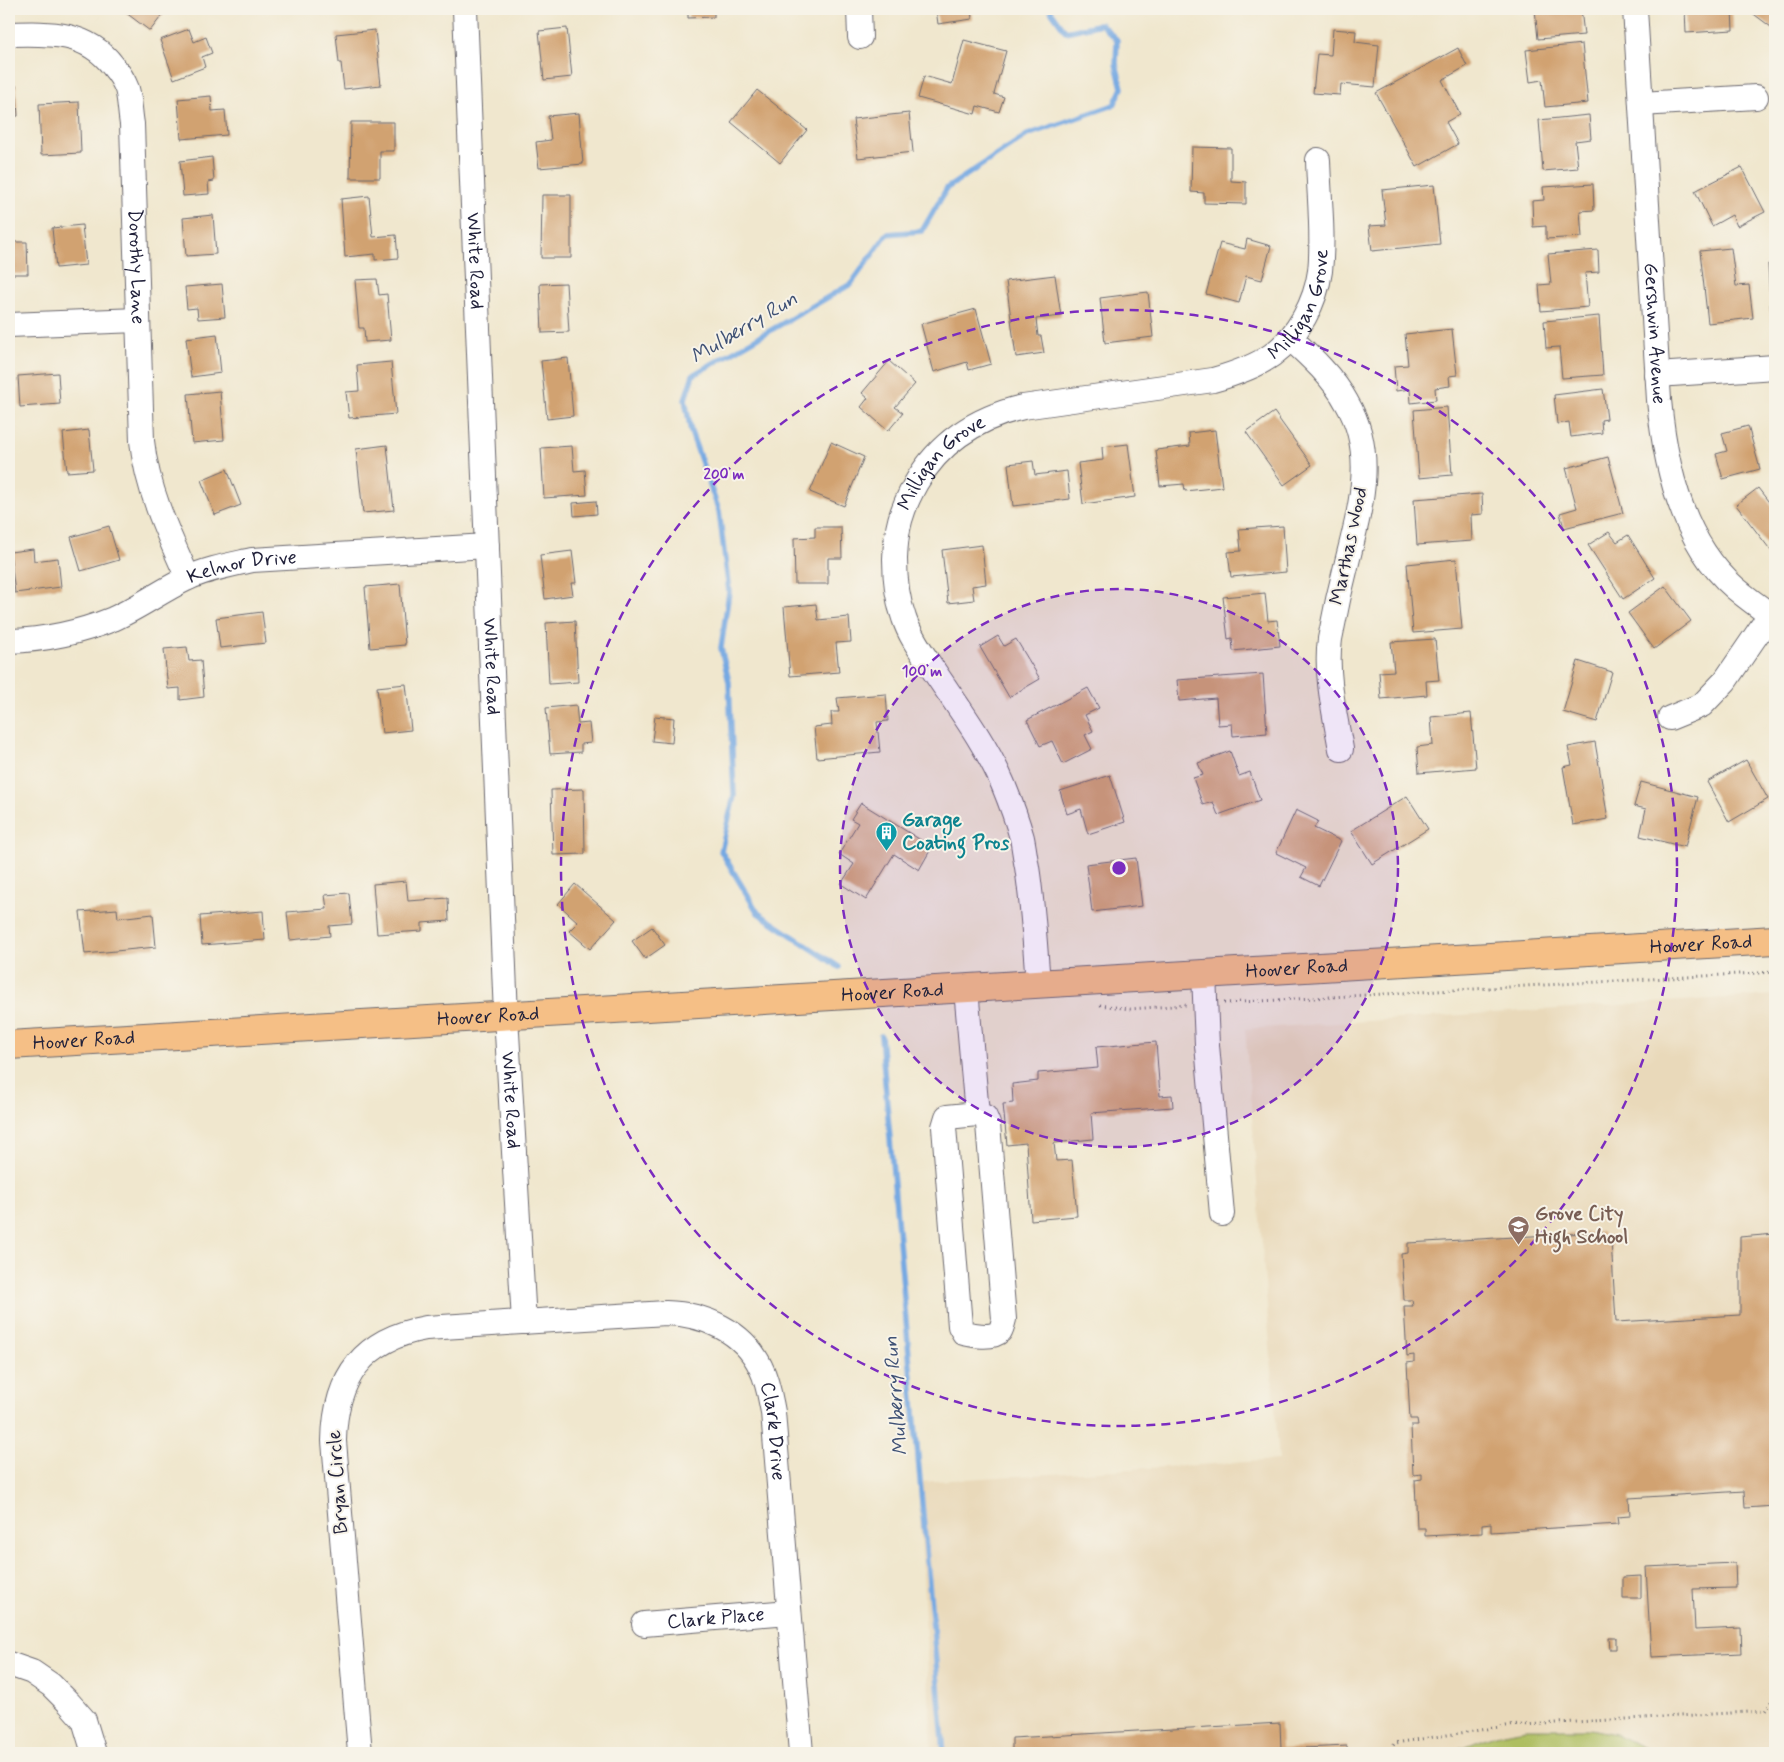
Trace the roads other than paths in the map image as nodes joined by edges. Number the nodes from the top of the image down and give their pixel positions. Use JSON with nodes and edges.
{"nodes":[{"id":1,"x":466,"y":9,"type":"edge"},
{"id":2,"x":859,"y":9,"type":"edge"},
{"id":3,"x":1635,"y":9,"type":"edge"},
{"id":4,"x":9,"y":34,"type":"edge"},
{"id":5,"x":860,"y":37,"type":"dead end"},
{"id":6,"x":1756,"y":97,"type":"dead end"},
{"id":7,"x":1641,"y":104,"type":"junction"},
{"id":8,"x":1318,"y":160,"type":"dead end"},
{"id":9,"x":138,"y":320,"type":"junction"},
{"id":10,"x":9,"y":325,"type":"edge"},
{"id":11,"x":1290,"y":338,"type":"junction"},
{"id":12,"x":1775,"y":367,"type":"edge"},
{"id":13,"x":1657,"y":375,"type":"junction"},
{"id":14,"x":487,"y":546,"type":"junction"},
{"id":15,"x":188,"y":578,"type":"junction"},
{"id":16,"x":1773,"y":616,"type":"edge"},
{"id":17,"x":9,"y":641,"type":"edge"},
{"id":18,"x":1670,"y":718,"type":"dead end"},
{"id":19,"x":1341,"y":749,"type":"dead end"},
{"id":20,"x":1775,"y":940,"type":"edge"},
{"id":21,"x":1204,"y":974,"type":"junction"},
{"id":22,"x":1038,"y":984,"type":"junction"},
{"id":23,"x":966,"y":989,"type":"junction"},
{"id":24,"x":506,"y":1016,"type":"junction"},
{"id":25,"x":9,"y":1045,"type":"edge"},
{"id":26,"x":977,"y":1114,"type":"junction"},
{"id":27,"x":1222,"y":1214,"type":"dead end"},
{"id":28,"x":524,"y":1322,"type":"junction"},
{"id":29,"x":789,"y":1612,"type":"junction"},
{"id":30,"x":644,"y":1624,"type":"dead end"},
{"id":31,"x":9,"y":1664,"type":"edge"},
{"id":32,"x":94,"y":1753,"type":"edge"},
{"id":33,"x":360,"y":1753,"type":"edge"},
{"id":34,"x":801,"y":1753,"type":"edge"}],
"edges":[{"from":1,"to":14,"type":"street","name":"White Road"},
{"from":2,"to":5,"type":"street"},
{"from":3,"to":7,"type":"street","name":"Gershwin Avenue"},
{"from":4,"to":9,"type":"street","name":"Dorothy Lane"},
{"from":6,"to":7,"type":"street"},
{"from":7,"to":13,"type":"street","name":"Gershwin Avenue"},
{"from":8,"to":11,"type":"street","name":"Milligan Grove"},
{"from":9,"to":10,"type":"street"},
{"from":9,"to":15,"type":"street","name":"Dorothy Lane"},
{"from":11,"to":19,"type":"street","name":"Marthas Wood"},
{"from":11,"to":22,"type":"street","name":"Milligan Grove"},
{"from":12,"to":13,"type":"street"},
{"from":13,"to":16,"type":"street","name":"Gershwin Avenue"},
{"from":14,"to":15,"type":"street","name":"Kelnor Drive"},
{"from":14,"to":24,"type":"street","name":"White Road"},
{"from":15,"to":17,"type":"street","name":"Kelnor Drive"},
{"from":16,"to":18,"type":"street"},
{"from":20,"to":21,"type":"main road","name":"Hoover Road"},
{"from":21,"to":22,"type":"main road","name":"Hoover Road"},
{"from":21,"to":27,"type":"street"},
{"from":22,"to":23,"type":"main road","name":"Hoover Road"},
{"from":23,"to":24,"type":"main road","name":"Hoover Road"},
{"from":23,"to":26,"type":"street"},
{"from":24,"to":25,"type":"main road","name":"Hoover Road"},
{"from":24,"to":28,"type":"street","name":"White Road"},
{"from":26,"to":26,"type":"street"},
{"from":28,"to":29,"type":"street","name":"Clark Drive"},
{"from":28,"to":33,"type":"street","name":"Bryan Circle"},
{"from":29,"to":30,"type":"street","name":"Clark Place"},
{"from":29,"to":34,"type":"street","name":"Clark Drive"},
{"from":31,"to":32,"type":"street"}]}
